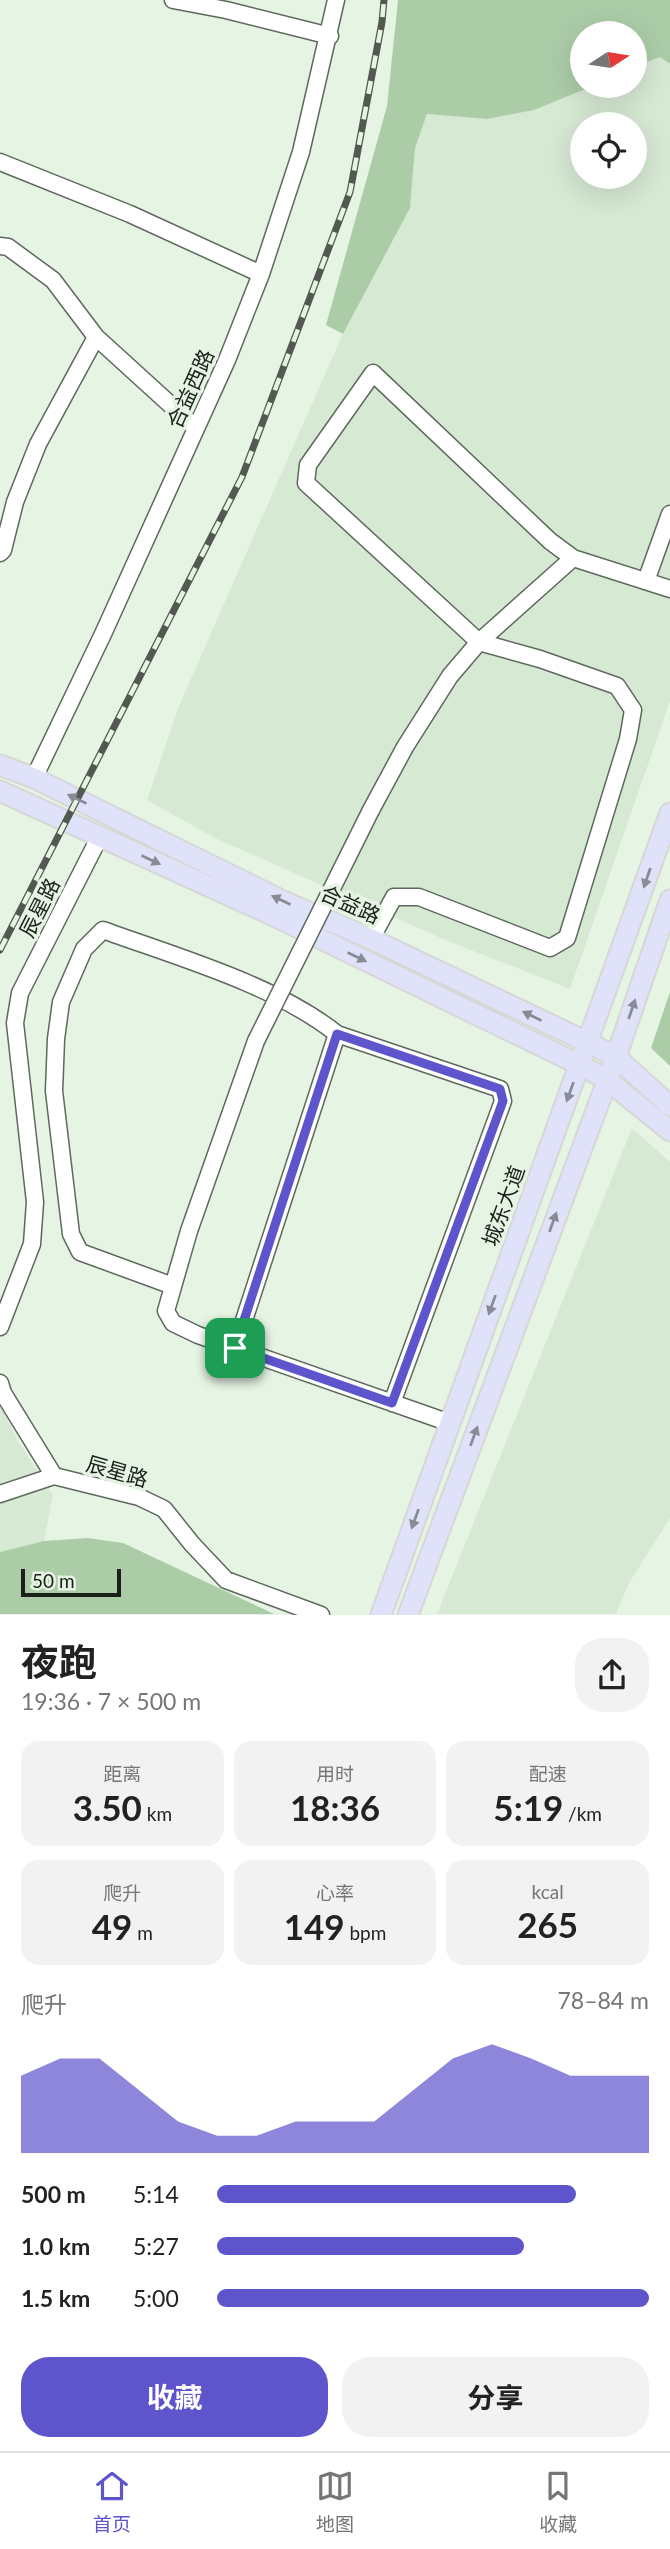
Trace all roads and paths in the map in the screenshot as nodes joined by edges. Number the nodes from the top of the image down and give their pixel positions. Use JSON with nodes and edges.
{"nodes":[{"id":1,"x":173,"y":0,"type":"edge"},
{"id":2,"x":337,"y":0,"type":"edge"},
{"id":3,"x":330,"y":36,"type":"junction"},
{"id":4,"x":0,"y":162,"type":"edge"},
{"id":5,"x":0,"y":246,"type":"edge"},
{"id":6,"x":261,"y":274,"type":"junction"},
{"id":7,"x":96,"y":337,"type":"junction"},
{"id":8,"x":196,"y":429,"type":"junction"},
{"id":9,"x":670,"y":514,"type":"edge"},
{"id":10,"x":0,"y":553,"type":"edge"},
{"id":11,"x":573,"y":558,"type":"junction"},
{"id":12,"x":646,"y":581,"type":"junction"},
{"id":13,"x":670,"y":589,"type":"edge"},
{"id":14,"x":479,"y":642,"type":"junction"},
{"id":15,"x":0,"y":765,"type":"edge"},
{"id":16,"x":34,"y":778,"type":"junction"},
{"id":17,"x":0,"y":791,"type":"edge"},
{"id":18,"x":670,"y":813,"type":"edge"},
{"id":19,"x":100,"y":836,"type":"junction"},
{"id":20,"x":670,"y":900,"type":"edge"},
{"id":21,"x":371,"y":939,"type":"junction"},
{"id":22,"x":337,"y":1034,"type":"junction"},
{"id":23,"x":589,"y":1043,"type":"junction"},
{"id":24,"x":616,"y":1057,"type":"junction"},
{"id":25,"x":580,"y":1065,"type":"junction"},
{"id":26,"x":606,"y":1079,"type":"junction"},
{"id":27,"x":670,"y":1106,"type":"edge"},
{"id":28,"x":670,"y":1131,"type":"edge"},
{"id":29,"x":173,"y":1286,"type":"junction"},
{"id":30,"x":0,"y":1327,"type":"edge"},
{"id":31,"x":235,"y":1348,"type":"junction"},
{"id":32,"x":0,"y":1383,"type":"edge"},
{"id":33,"x":392,"y":1403,"type":"junction"},
{"id":34,"x":450,"y":1423,"type":"junction"},
{"id":35,"x":54,"y":1476,"type":"junction"},
{"id":36,"x":0,"y":1494,"type":"edge"},
{"id":37,"x":321,"y":1615,"type":"edge"},
{"id":38,"x":381,"y":1615,"type":"edge"},
{"id":39,"x":408,"y":1615,"type":"edge"}],
"edges":[{"from":1,"to":3,"type":"street"},
{"from":2,"to":3,"type":"street","name":"合益西路"},
{"from":3,"to":6,"type":"street","name":"合益西路"},
{"from":4,"to":6,"type":"street"},
{"from":5,"to":7,"type":"street"},
{"from":6,"to":8,"type":"street","name":"合益西路"},
{"from":7,"to":8,"type":"street"},
{"from":7,"to":10,"type":"street"},
{"from":8,"to":16,"type":"street","name":"合益西路"},
{"from":9,"to":12,"type":"street"},
{"from":11,"to":12,"type":"street"},
{"from":11,"to":14,"type":"street"},
{"from":11,"to":14,"type":"street"},
{"from":12,"to":13,"type":"street"},
{"from":14,"to":21,"type":"street"},
{"from":14,"to":29,"type":"street","bridge":true},
{"from":15,"to":16,"type":"main road","name":"合益路"},
{"from":21,"to":16,"type":"main road","name":"合益路","one_way":true},
{"from":17,"to":19,"type":"main road","name":"合益路"},
{"from":18,"to":23,"type":"main road","name":"城东大道","one_way":true},
{"from":19,"to":25,"type":"main road","name":"合益路","one_way":true},
{"from":19,"to":30,"type":"street","name":"辰星路"},
{"from":24,"to":20,"type":"main road","one_way":true},
{"from":23,"to":21,"type":"main road","name":"合益路","one_way":true},
{"from":22,"to":29,"type":"street"},
{"from":22,"to":31,"type":"street"},
{"from":22,"to":33,"type":"street"},
{"from":23,"to":24,"type":"main road","name":"合益路"},
{"from":23,"to":25,"type":"main road","name":"城东大道"},
{"from":24,"to":26,"type":"main road"},
{"from":24,"to":27,"type":"main road","name":"合益路"},
{"from":25,"to":26,"type":"main road","name":"合益路"},
{"from":25,"to":34,"type":"main road","name":"城东大道","one_way":true},
{"from":26,"to":28,"type":"main road","name":"合益路"},
{"from":39,"to":26,"type":"main road","one_way":true},
{"from":29,"to":31,"type":"street"},
{"from":31,"to":33,"type":"street"},
{"from":32,"to":35,"type":"street","name":"辰星路"},
{"from":33,"to":34,"type":"street"},
{"from":34,"to":38,"type":"main road","name":"城东大道","one_way":true},
{"from":35,"to":36,"type":"street"},
{"from":35,"to":37,"type":"street","name":"辰星路"}]}
